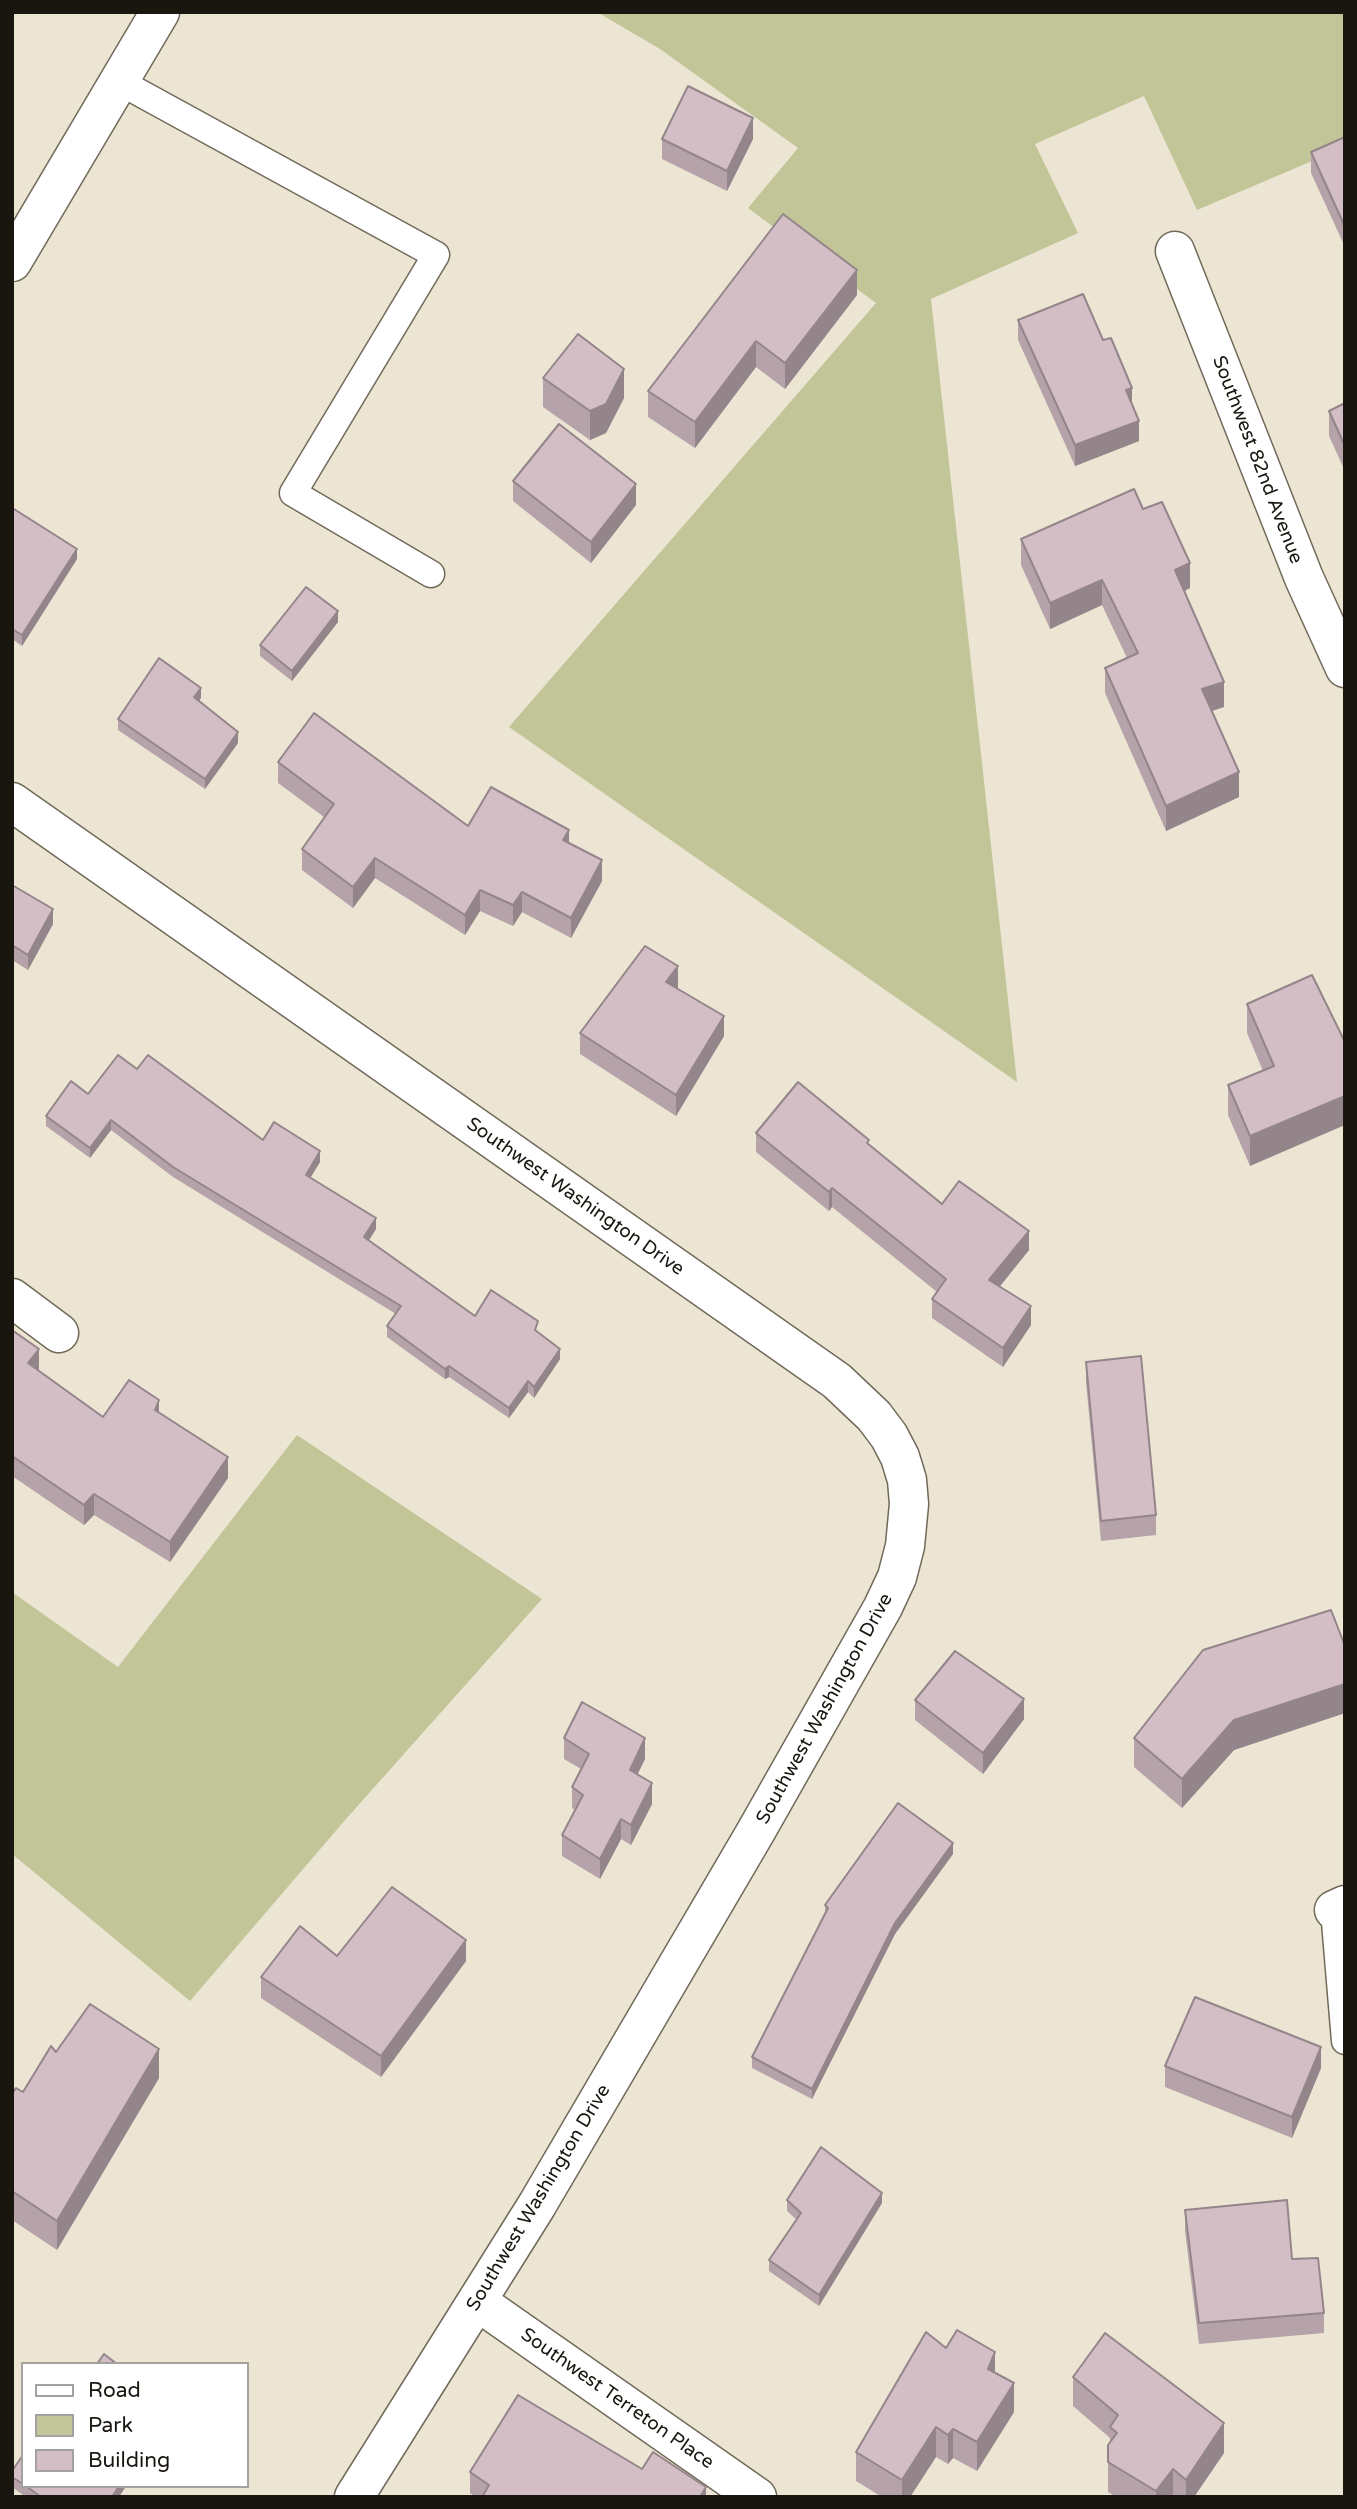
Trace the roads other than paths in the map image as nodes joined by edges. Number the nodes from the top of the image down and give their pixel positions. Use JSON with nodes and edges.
{"nodes":[{"id":1,"x":160,"y":12,"type":"edge"},
{"id":2,"x":120,"y":82,"type":"junction"},
{"id":3,"x":1175,"y":251,"type":"dead end"},
{"id":4,"x":12,"y":262,"type":"edge"},
{"id":5,"x":431,"y":574,"type":"dead end"},
{"id":6,"x":1345,"y":668,"type":"edge"},
{"id":7,"x":12,"y":802,"type":"edge"},
{"id":8,"x":12,"y":1298,"type":"edge"},
{"id":9,"x":59,"y":1333,"type":"dead end"},
{"id":10,"x":1339,"y":1907,"type":"edge"},
{"id":11,"x":1345,"y":2041,"type":"edge"},
{"id":12,"x":478,"y":2302,"type":"junction"},
{"id":13,"x":354,"y":2497,"type":"edge"},
{"id":14,"x":757,"y":2497,"type":"edge"}],
"edges":[{"from":1,"to":2,"type":"street"},
{"from":2,"to":4,"type":"street"},
{"from":2,"to":5,"type":"lane"},
{"from":3,"to":6,"type":"street","name":"Southwest 82nd Avenue"},
{"from":7,"to":12,"type":"street","name":"Southwest Washington Drive"},
{"from":8,"to":9,"type":"street"},
{"from":10,"to":11,"type":"lane"},
{"from":12,"to":13,"type":"street","name":"Southwest Washington Drive"},
{"from":12,"to":14,"type":"street","name":"Southwest Terreton Place"}]}
